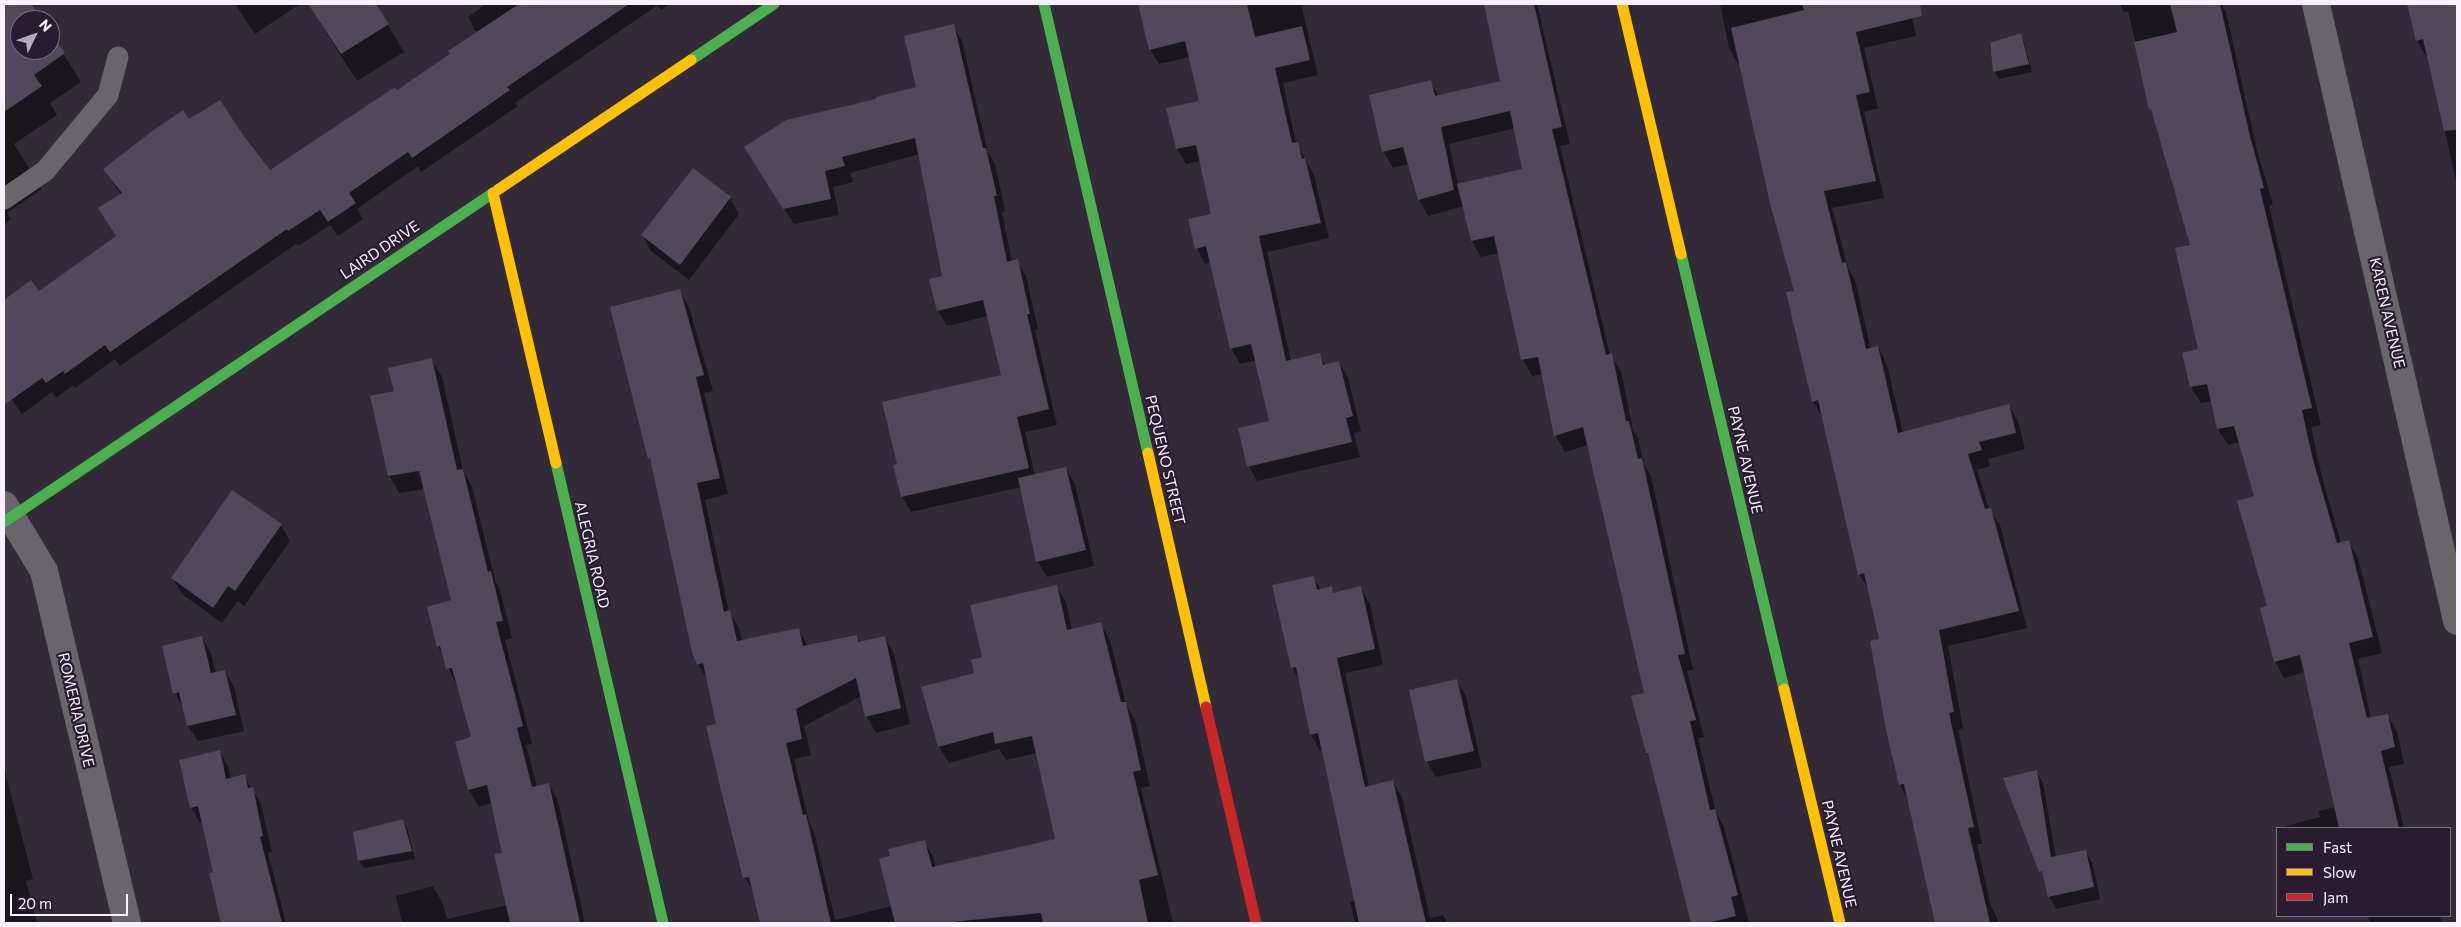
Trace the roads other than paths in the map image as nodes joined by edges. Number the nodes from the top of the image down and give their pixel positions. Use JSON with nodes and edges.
{"nodes":[{"id":1,"x":774,"y":4,"type":"edge"},
{"id":2,"x":1044,"y":4,"type":"edge"},
{"id":3,"x":1622,"y":4,"type":"edge"},
{"id":4,"x":2316,"y":4,"type":"edge"},
{"id":5,"x":118,"y":57,"type":"dead end"},
{"id":6,"x":492,"y":193,"type":"junction"},
{"id":7,"x":4,"y":199,"type":"edge"},
{"id":8,"x":6,"y":515,"type":"edge"},
{"id":9,"x":2457,"y":621,"type":"edge"},
{"id":10,"x":127,"y":923,"type":"edge"},
{"id":11,"x":663,"y":923,"type":"edge"},
{"id":12,"x":1256,"y":923,"type":"edge"},
{"id":13,"x":1840,"y":923,"type":"edge"}],
"edges":[{"from":1,"to":6,"type":"street","name":"LAIRD DRIVE"},
{"from":2,"to":12,"type":"street","name":"PEQUENO STREET"},
{"from":3,"to":13,"type":"street","name":"PAYNE AVENUE"},
{"from":4,"to":9,"type":"street","name":"KAREN AVENUE"},
{"from":5,"to":7,"type":"lane"},
{"from":6,"to":8,"type":"street","name":"LAIRD DRIVE"},
{"from":6,"to":11,"type":"street","name":"ALEGRIA ROAD"},
{"from":8,"to":10,"type":"street","name":"ROMERIA DRIVE"}]}
